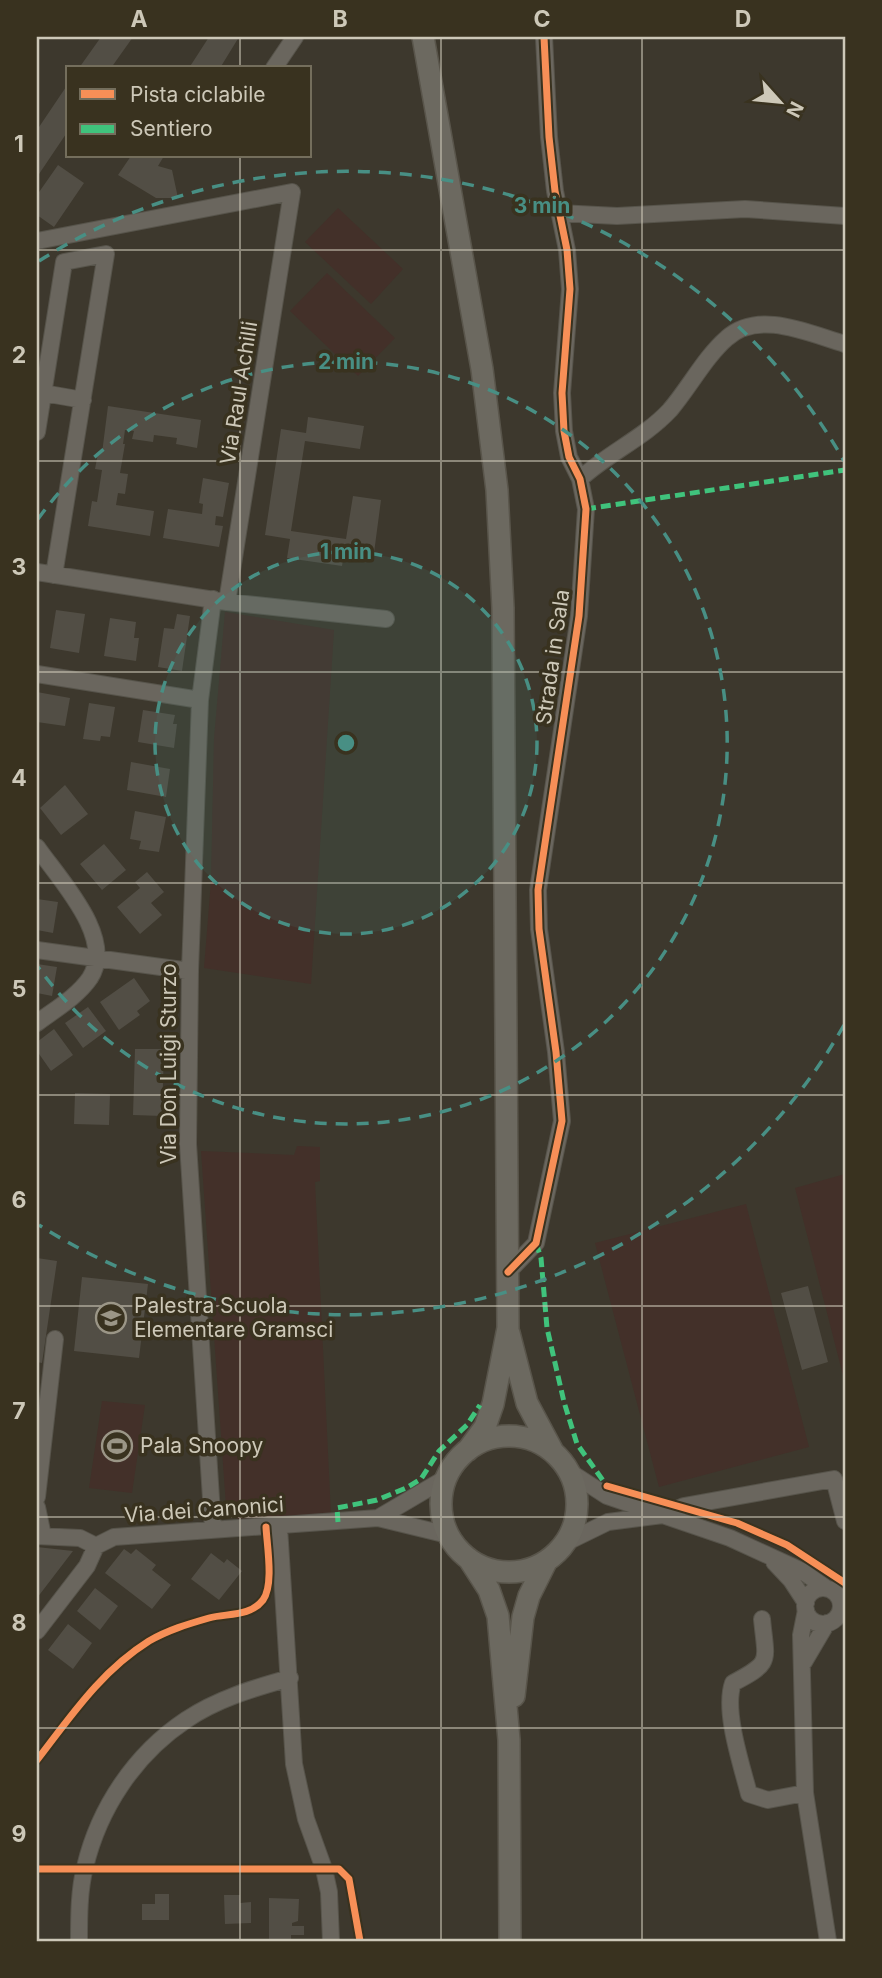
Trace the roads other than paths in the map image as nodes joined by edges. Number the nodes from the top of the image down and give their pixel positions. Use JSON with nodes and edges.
{"nodes":[{"id":1,"x":295,"y":37,"type":"edge"},
{"id":2,"x":423,"y":37,"type":"edge"},
{"id":3,"x":544,"y":37,"type":"edge"},
{"id":4,"x":275,"y":66,"type":"edge"},
{"id":5,"x":559,"y":213,"type":"junction"},
{"id":6,"x":845,"y":216,"type":"edge"},
{"id":7,"x":37,"y":242,"type":"edge"},
{"id":8,"x":845,"y":344,"type":"edge"},
{"id":9,"x":43,"y":393,"type":"junction"},
{"id":10,"x":83,"y":400,"type":"junction"},
{"id":11,"x":37,"y":432,"type":"edge"},
{"id":12,"x":580,"y":478,"type":"junction"},
{"id":13,"x":37,"y":572,"type":"edge"},
{"id":14,"x":54,"y":575,"type":"junction"},
{"id":15,"x":220,"y":601,"type":"junction"},
{"id":16,"x":386,"y":619,"type":"dead end"},
{"id":17,"x":37,"y":674,"type":"edge"},
{"id":18,"x":200,"y":700,"type":"junction"},
{"id":19,"x":37,"y":847,"type":"edge"},
{"id":20,"x":37,"y":950,"type":"edge"},
{"id":21,"x":98,"y":960,"type":"junction"},
{"id":22,"x":190,"y":971,"type":"junction"},
{"id":23,"x":37,"y":1023,"type":"edge"},
{"id":24,"x":508,"y":1272,"type":"junction"},
{"id":25,"x":508,"y":1328,"type":"junction"},
{"id":26,"x":55,"y":1339,"type":"dead end"},
{"id":27,"x":468,"y":1450,"type":"junction"},
{"id":28,"x":553,"y":1452,"type":"junction"},
{"id":29,"x":570,"y":1472,"type":"junction"},
{"id":30,"x":446,"y":1478,"type":"junction"},
{"id":31,"x":37,"y":1497,"type":"edge"},
{"id":32,"x":37,"y":1507,"type":"edge"},
{"id":33,"x":663,"y":1515,"type":"junction"},
{"id":34,"x":378,"y":1518,"type":"junction"},
{"id":35,"x":845,"y":1521,"type":"edge"},
{"id":36,"x":737,"y":1523,"type":"dead end"},
{"id":37,"x":279,"y":1527,"type":"junction"},
{"id":38,"x":213,"y":1529,"type":"junction"},
{"id":39,"x":448,"y":1535,"type":"junction"},
{"id":40,"x":40,"y":1536,"type":"edge"},
{"id":41,"x":730,"y":1538,"type":"junction"},
{"id":42,"x":565,"y":1544,"type":"junction"},
{"id":43,"x":96,"y":1546,"type":"junction"},
{"id":44,"x":768,"y":1555,"type":"junction"},
{"id":45,"x":469,"y":1559,"type":"junction"},
{"id":46,"x":546,"y":1562,"type":"junction"},
{"id":47,"x":837,"y":1594,"type":"edge"},
{"id":48,"x":806,"y":1606,"type":"junction"},
{"id":49,"x":762,"y":1619,"type":"dead end"},
{"id":50,"x":835,"y":1621,"type":"edge"},
{"id":51,"x":37,"y":1631,"type":"edge"},
{"id":52,"x":803,"y":1664,"type":"junction"},
{"id":53,"x":290,"y":1678,"type":"junction"},
{"id":54,"x":509,"y":1740,"type":"junction"},
{"id":55,"x":805,"y":1793,"type":"junction"},
{"id":56,"x":79,"y":1941,"type":"edge"},
{"id":57,"x":333,"y":1941,"type":"edge"},
{"id":58,"x":510,"y":1941,"type":"edge"},
{"id":59,"x":828,"y":1941,"type":"edge"}],
"edges":[{"from":1,"to":4,"type":"street"},
{"from":2,"to":24,"type":"main road"},
{"from":3,"to":5,"type":"street","name":"Strada in Sala"},
{"from":5,"to":6,"type":"street"},
{"from":5,"to":12,"type":"street","name":"Strada in Sala"},
{"from":7,"to":15,"type":"street","name":"Via Raul Achilli"},
{"from":8,"to":12,"type":"street"},
{"from":9,"to":10,"type":"street"},
{"from":9,"to":10,"type":"street"},
{"from":9,"to":11,"type":"street"},
{"from":10,"to":14,"type":"street"},
{"from":12,"to":24,"type":"street","name":"Strada in Sala"},
{"from":13,"to":14,"type":"street"},
{"from":14,"to":15,"type":"street"},
{"from":15,"to":16,"type":"street"},
{"from":15,"to":18,"type":"street","name":"Via Don Luigi Sturzo"},
{"from":17,"to":18,"type":"street"},
{"from":18,"to":22,"type":"street","name":"Via Don Luigi Sturzo"},
{"from":19,"to":21,"type":"street"},
{"from":20,"to":21,"type":"street"},
{"from":21,"to":22,"type":"street"},
{"from":21,"to":23,"type":"street"},
{"from":22,"to":38,"type":"street","name":"Via Don Luigi Sturzo"},
{"from":24,"to":25,"type":"main road"},
{"from":25,"to":27,"type":"main road"},
{"from":25,"to":28,"type":"main road"},
{"from":26,"to":31,"type":"street"},
{"from":27,"to":28,"type":"main road"},
{"from":27,"to":30,"type":"main road"},
{"from":28,"to":29,"type":"main road"},
{"from":29,"to":33,"type":"street"},
{"from":29,"to":42,"type":"main road"},
{"from":30,"to":34,"type":"street","name":"Via dei Canonici"},
{"from":30,"to":39,"type":"main road"},
{"from":32,"to":40,"type":"street"},
{"from":33,"to":35,"type":"street"},
{"from":33,"to":41,"type":"street"},
{"from":33,"to":42,"type":"street"},
{"from":34,"to":37,"type":"street","name":"Via dei Canonici"},
{"from":34,"to":39,"type":"street","name":"Via dei Canonici"},
{"from":36,"to":41,"type":"street"},
{"from":37,"to":38,"type":"street","name":"Via dei Canonici"},
{"from":37,"to":53,"type":"street"},
{"from":38,"to":43,"type":"street","name":"Via dei Canonici"},
{"from":39,"to":45,"type":"main road"},
{"from":40,"to":43,"type":"street"},
{"from":41,"to":44,"type":"street"},
{"from":42,"to":46,"type":"main road"},
{"from":43,"to":51,"type":"street"},
{"from":44,"to":47,"type":"street"},
{"from":44,"to":48,"type":"street"},
{"from":45,"to":46,"type":"main road"},
{"from":45,"to":54,"type":"main road"},
{"from":46,"to":54,"type":"main road"},
{"from":47,"to":48,"type":"street"},
{"from":47,"to":50,"type":"street"},
{"from":48,"to":50,"type":"street"},
{"from":48,"to":52,"type":"street"},
{"from":49,"to":55,"type":"street"},
{"from":50,"to":52,"type":"street"},
{"from":52,"to":55,"type":"street"},
{"from":53,"to":56,"type":"street"},
{"from":53,"to":57,"type":"street"},
{"from":54,"to":58,"type":"main road"},
{"from":55,"to":59,"type":"street"}]}
